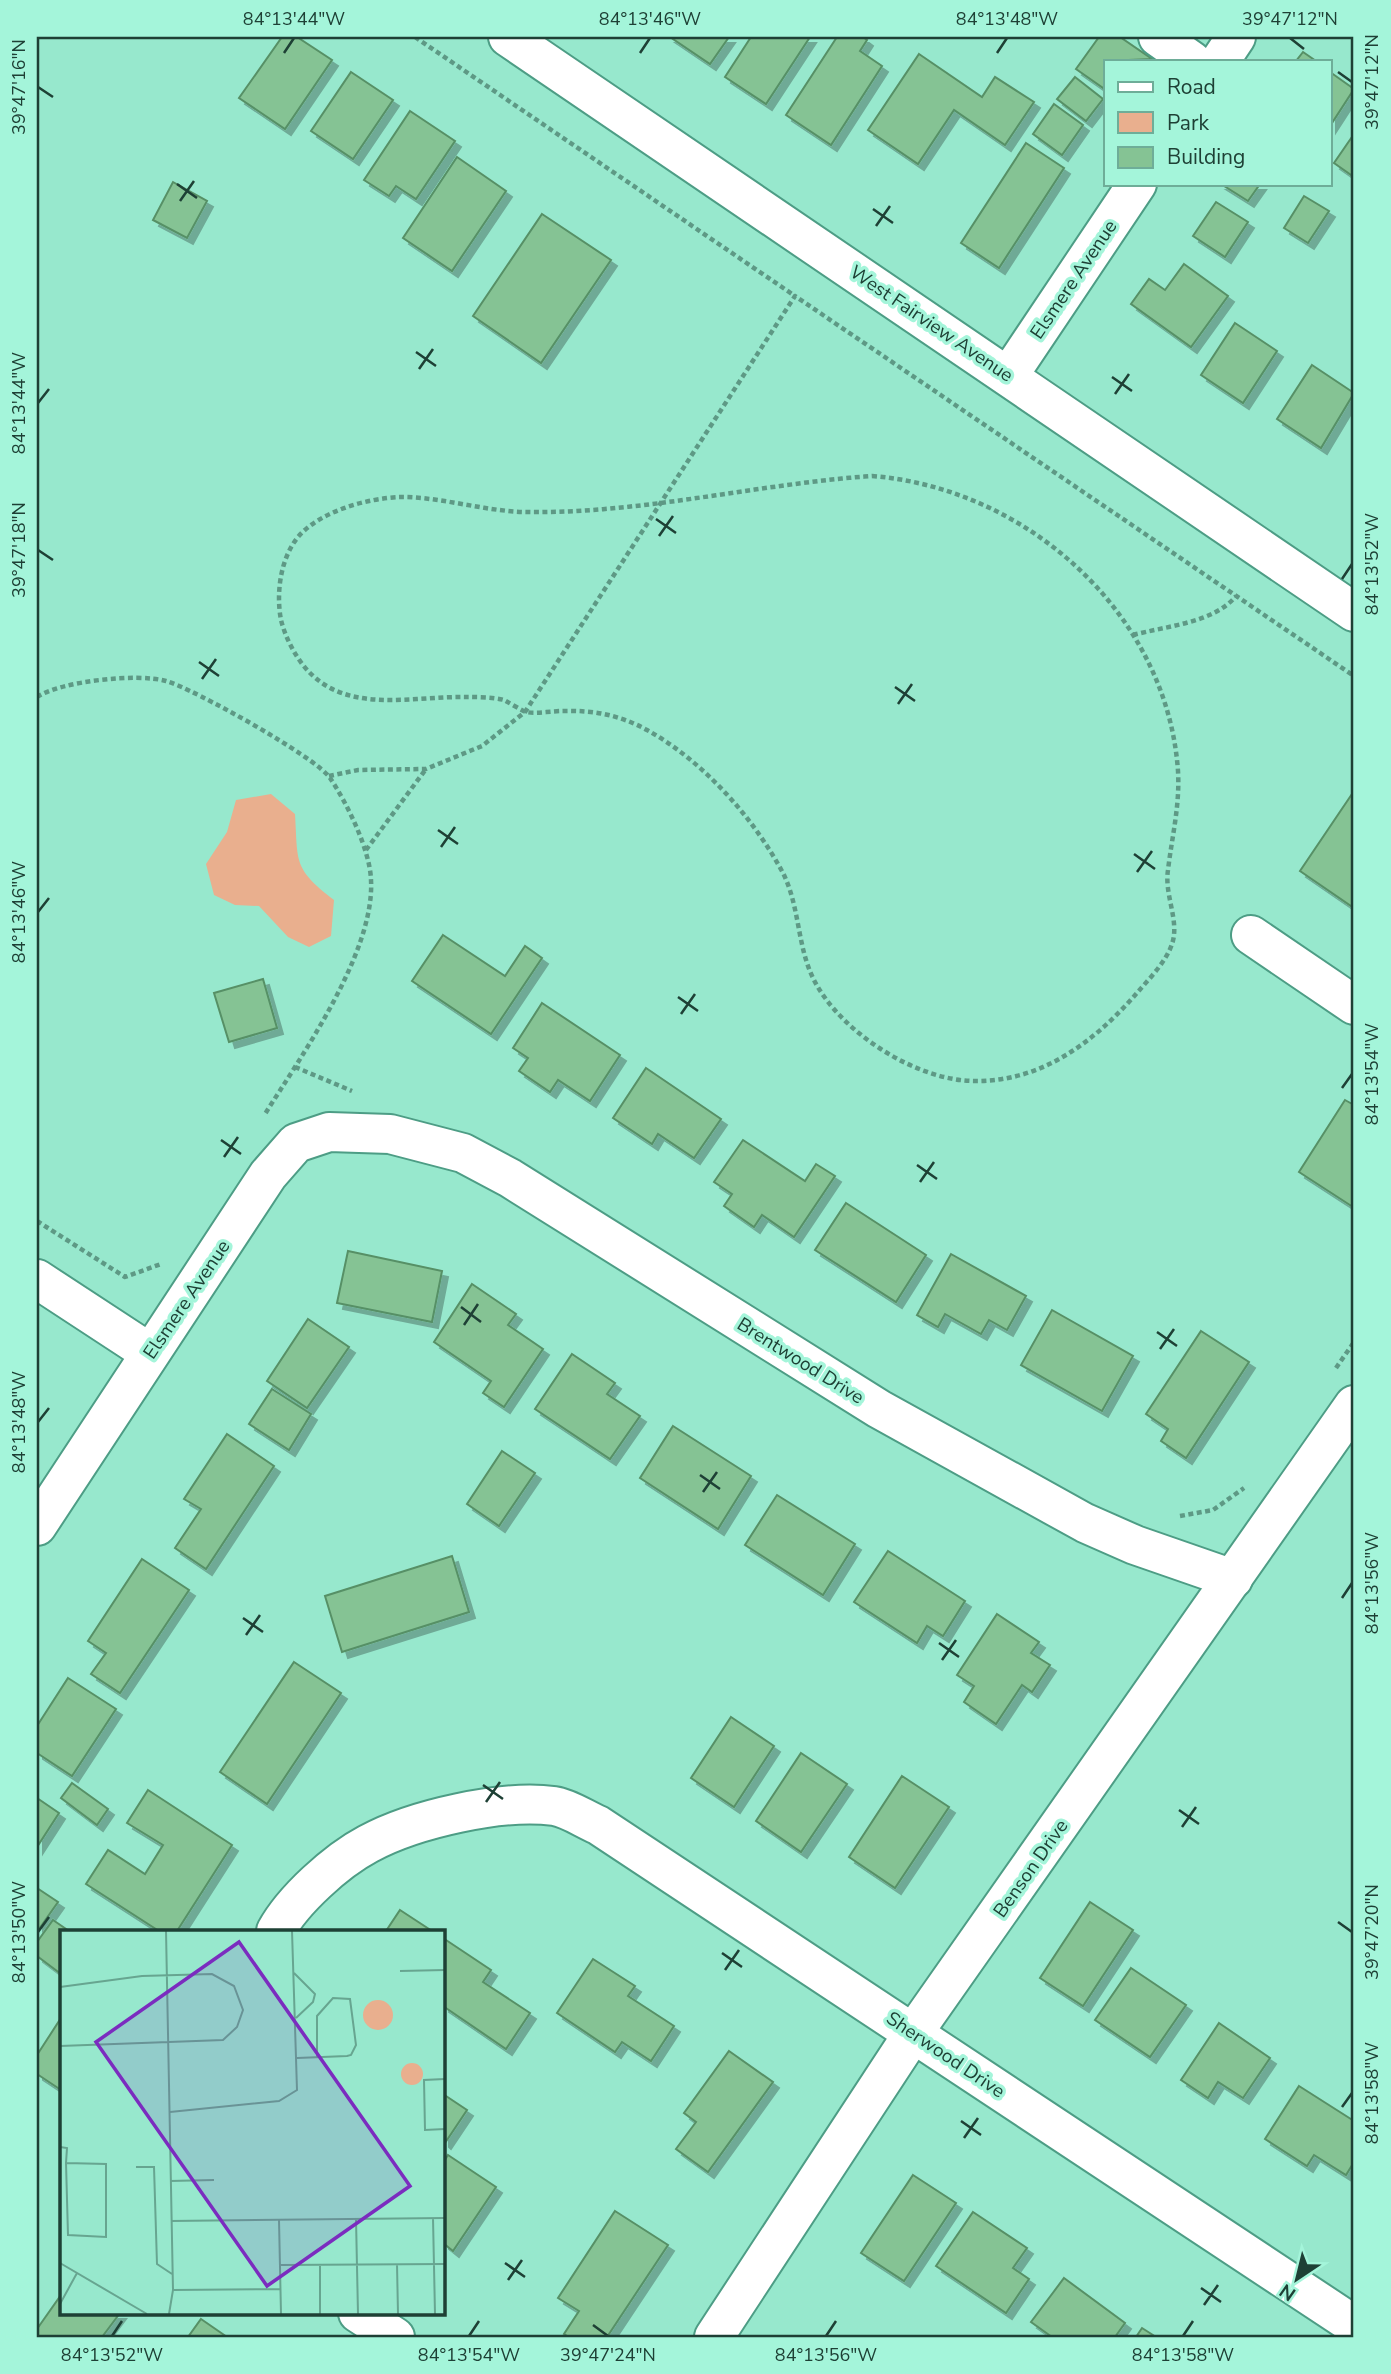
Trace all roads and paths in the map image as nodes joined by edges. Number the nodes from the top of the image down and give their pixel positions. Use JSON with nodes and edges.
{"nodes":[{"id":1,"x":415,"y":37,"type":"edge"},
{"id":2,"x":508,"y":37,"type":"edge"},
{"id":3,"x":1158,"y":37,"type":"edge"},
{"id":4,"x":1236,"y":37,"type":"edge"},
{"id":5,"x":1191,"y":60,"type":"edge"},
{"id":6,"x":1221,"y":60,"type":"edge"},
{"id":7,"x":1136,"y":186,"type":"edge"},
{"id":8,"x":795,"y":296,"type":"junction"},
{"id":9,"x":1009,"y":375,"type":"junction"},
{"id":10,"x":661,"y":503,"type":"junction"},
{"id":11,"x":1236,"y":596,"type":"junction"},
{"id":12,"x":1354,"y":612,"type":"edge"},
{"id":13,"x":1133,"y":635,"type":"junction"},
{"id":14,"x":1354,"y":676,"type":"edge"},
{"id":15,"x":37,"y":697,"type":"edge"},
{"id":16,"x":525,"y":712,"type":"junction"},
{"id":17,"x":426,"y":769,"type":"junction"},
{"id":18,"x":330,"y":776,"type":"junction"},
{"id":19,"x":366,"y":850,"type":"junction"},
{"id":20,"x":1251,"y":935,"type":"dead end"},
{"id":21,"x":1354,"y":1005,"type":"edge"},
{"id":22,"x":295,"y":1067,"type":"junction"},
{"id":23,"x":356,"y":1092,"type":"dead end"},
{"id":24,"x":262,"y":1119,"type":"dead end"},
{"id":25,"x":375,"y":1133,"type":"joint"},
{"id":26,"x":37,"y":1221,"type":"edge"},
{"id":27,"x":169,"y":1261,"type":"dead end"},
{"id":28,"x":37,"y":1279,"type":"edge"},
{"id":29,"x":1354,"y":1342,"type":"edge"},
{"id":30,"x":150,"y":1353,"type":"junction"},
{"id":31,"x":1335,"y":1370,"type":"dead end"},
{"id":32,"x":1354,"y":1405,"type":"edge"},
{"id":33,"x":1252,"y":1483,"type":"dead end"},
{"id":34,"x":1176,"y":1517,"type":"dead end"},
{"id":35,"x":37,"y":1526,"type":"edge"},
{"id":36,"x":1233,"y":1579,"type":"junction"},
{"id":37,"x":277,"y":1930,"type":"edge"},
{"id":38,"x":914,"y":2032,"type":"junction"},
{"id":39,"x":360,"y":2314,"type":"edge"},
{"id":40,"x":1354,"y":2325,"type":"edge"},
{"id":41,"x":395,"y":2337,"type":"edge"},
{"id":42,"x":714,"y":2337,"type":"edge"}],
"edges":[{"from":1,"to":8,"type":"path"},
{"from":2,"to":9,"type":"street","name":"West Fairview Avenue"},
{"from":3,"to":5,"type":"street"},
{"from":4,"to":6,"type":"street"},
{"from":7,"to":9,"type":"street","name":"Elsmere Avenue"},
{"from":8,"to":10,"type":"path"},
{"from":8,"to":11,"type":"path"},
{"from":9,"to":12,"type":"street","name":"West Fairview Avenue"},
{"from":10,"to":13,"type":"path"},
{"from":10,"to":16,"type":"path"},
{"from":10,"to":16,"type":"path"},
{"from":11,"to":13,"type":"path"},
{"from":11,"to":14,"type":"path"},
{"from":13,"to":16,"type":"path"},
{"from":15,"to":18,"type":"path"},
{"from":16,"to":17,"type":"path"},
{"from":17,"to":18,"type":"path"},
{"from":17,"to":19,"type":"path"},
{"from":18,"to":19,"type":"path"},
{"from":19,"to":22,"type":"path"},
{"from":20,"to":21,"type":"street"},
{"from":22,"to":23,"type":"path"},
{"from":22,"to":24,"type":"path"},
{"from":25,"to":30,"type":"street","name":"Elsmere Avenue"},
{"from":25,"to":36,"type":"street","name":"Brentwood Drive"},
{"from":26,"to":27,"type":"path"},
{"from":28,"to":30,"type":"street"},
{"from":29,"to":31,"type":"path"},
{"from":30,"to":35,"type":"street","name":"Elsmere Avenue"},
{"from":32,"to":36,"type":"street","name":"Benson Drive"},
{"from":33,"to":34,"type":"path"},
{"from":36,"to":38,"type":"street","name":"Benson Drive"},
{"from":37,"to":38,"type":"street","name":"Sherwood Drive"},
{"from":38,"to":40,"type":"street","name":"Sherwood Drive"},
{"from":38,"to":42,"type":"street","name":"Benson Drive"},
{"from":39,"to":41,"type":"street"}]}
